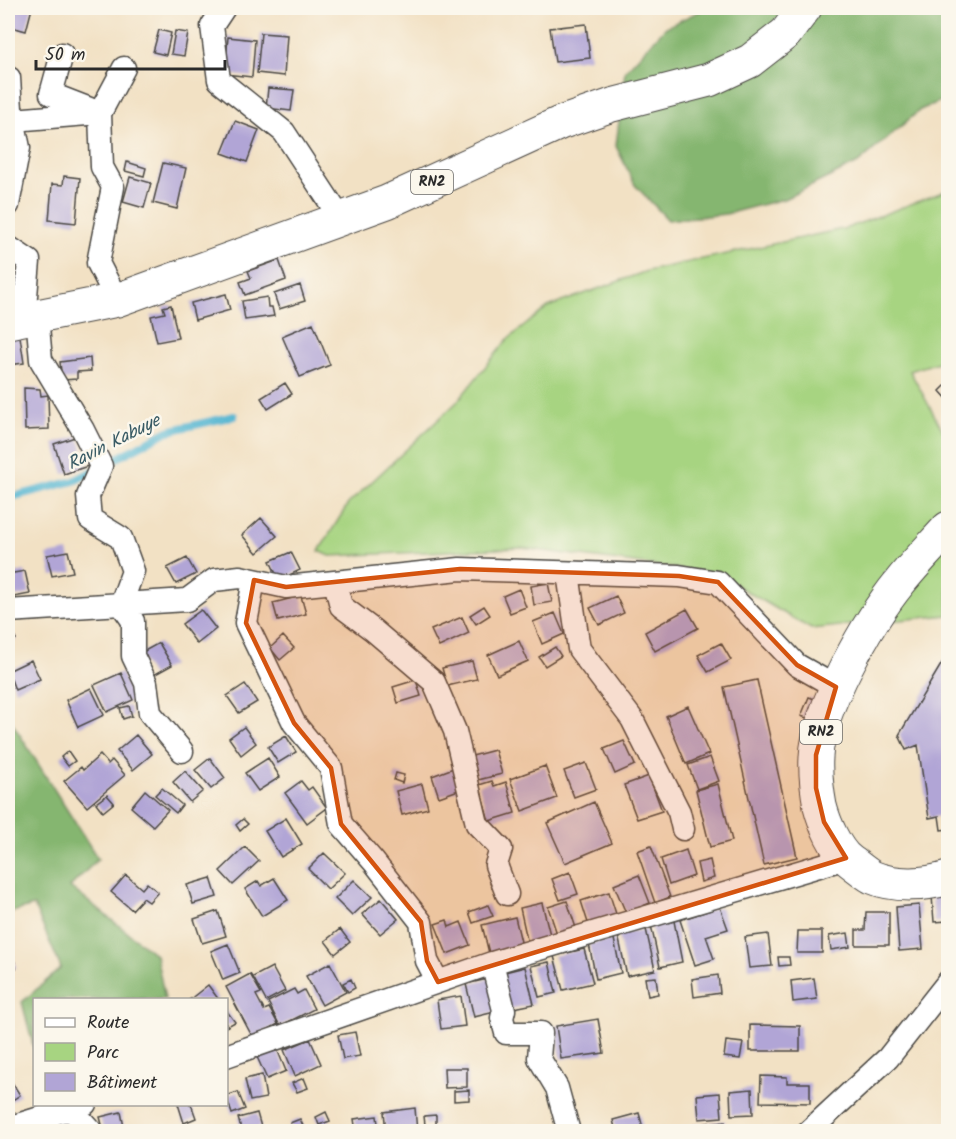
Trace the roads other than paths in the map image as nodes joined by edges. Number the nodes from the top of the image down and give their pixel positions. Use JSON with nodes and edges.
{"nodes":[{"id":1,"x":224,"y":8,"type":"edge"},
{"id":2,"x":805,"y":8,"type":"edge"},
{"id":3,"x":62,"y":54,"type":"dead end"},
{"id":4,"x":124,"y":68,"type":"dead end"},
{"id":5,"x":9,"y":78,"type":"edge"},
{"id":6,"x":100,"y":113,"type":"junction"},
{"id":7,"x":10,"y":121,"type":"edge"},
{"id":8,"x":8,"y":204,"type":"edge"},
{"id":9,"x":341,"y":219,"type":"junction"},
{"id":10,"x":8,"y":247,"type":"edge"},
{"id":11,"x":117,"y":300,"type":"junction"},
{"id":12,"x":23,"y":319,"type":"edge"},
{"id":13,"x":948,"y":528,"type":"edge"},
{"id":14,"x":568,"y":573,"type":"junction"},
{"id":15,"x":254,"y":580,"type":"junction"},
{"id":16,"x":335,"y":582,"type":"junction"},
{"id":17,"x":121,"y":604,"type":"junction"},
{"id":18,"x":8,"y":611,"type":"edge"},
{"id":19,"x":836,"y":687,"type":"junction"},
{"id":20,"x":182,"y":751,"type":"dead end"},
{"id":21,"x":683,"y":829,"type":"dead end"},
{"id":22,"x":846,"y":858,"type":"junction"},
{"id":23,"x":948,"y":878,"type":"edge"},
{"id":24,"x":507,"y":894,"type":"dead end"},
{"id":25,"x":492,"y":963,"type":"junction"},
{"id":26,"x":438,"y":982,"type":"junction"},
{"id":27,"x":948,"y":982,"type":"edge"},
{"id":28,"x":228,"y":1055,"type":"edge"},
{"id":29,"x":78,"y":1107,"type":"edge"},
{"id":30,"x":8,"y":1128,"type":"edge"},
{"id":31,"x":92,"y":1131,"type":"edge"},
{"id":32,"x":569,"y":1131,"type":"edge"},
{"id":33,"x":808,"y":1131,"type":"edge"}],
"edges":[{"from":1,"to":9,"type":"street"},
{"from":2,"to":9,"type":"highway","number":"RN2"},
{"from":3,"to":6,"type":"street"},
{"from":4,"to":6,"type":"street"},
{"from":5,"to":7,"type":"street"},
{"from":6,"to":7,"type":"street"},
{"from":6,"to":11,"type":"street"},
{"from":7,"to":8,"type":"street"},
{"from":9,"to":11,"type":"highway","number":"RN2"},
{"from":10,"to":12,"type":"street"},
{"from":11,"to":12,"type":"highway","number":"RN2"},
{"from":12,"to":17,"type":"street"},
{"from":13,"to":19,"type":"highway","number":"RN2"},
{"from":14,"to":16,"type":"street"},
{"from":14,"to":19,"type":"street"},
{"from":14,"to":21,"type":"street"},
{"from":15,"to":16,"type":"street"},
{"from":15,"to":17,"type":"street"},
{"from":15,"to":26,"type":"street"},
{"from":16,"to":24,"type":"street"},
{"from":17,"to":18,"type":"street"},
{"from":17,"to":20,"type":"street"},
{"from":19,"to":22,"type":"highway","number":"RN2"},
{"from":22,"to":23,"type":"highway","number":"RN2"},
{"from":22,"to":25,"type":"street"},
{"from":25,"to":26,"type":"street"},
{"from":25,"to":32,"type":"street"},
{"from":26,"to":28,"type":"street"},
{"from":27,"to":33,"type":"street"},
{"from":29,"to":30,"type":"street"},
{"from":29,"to":31,"type":"street"}]}
